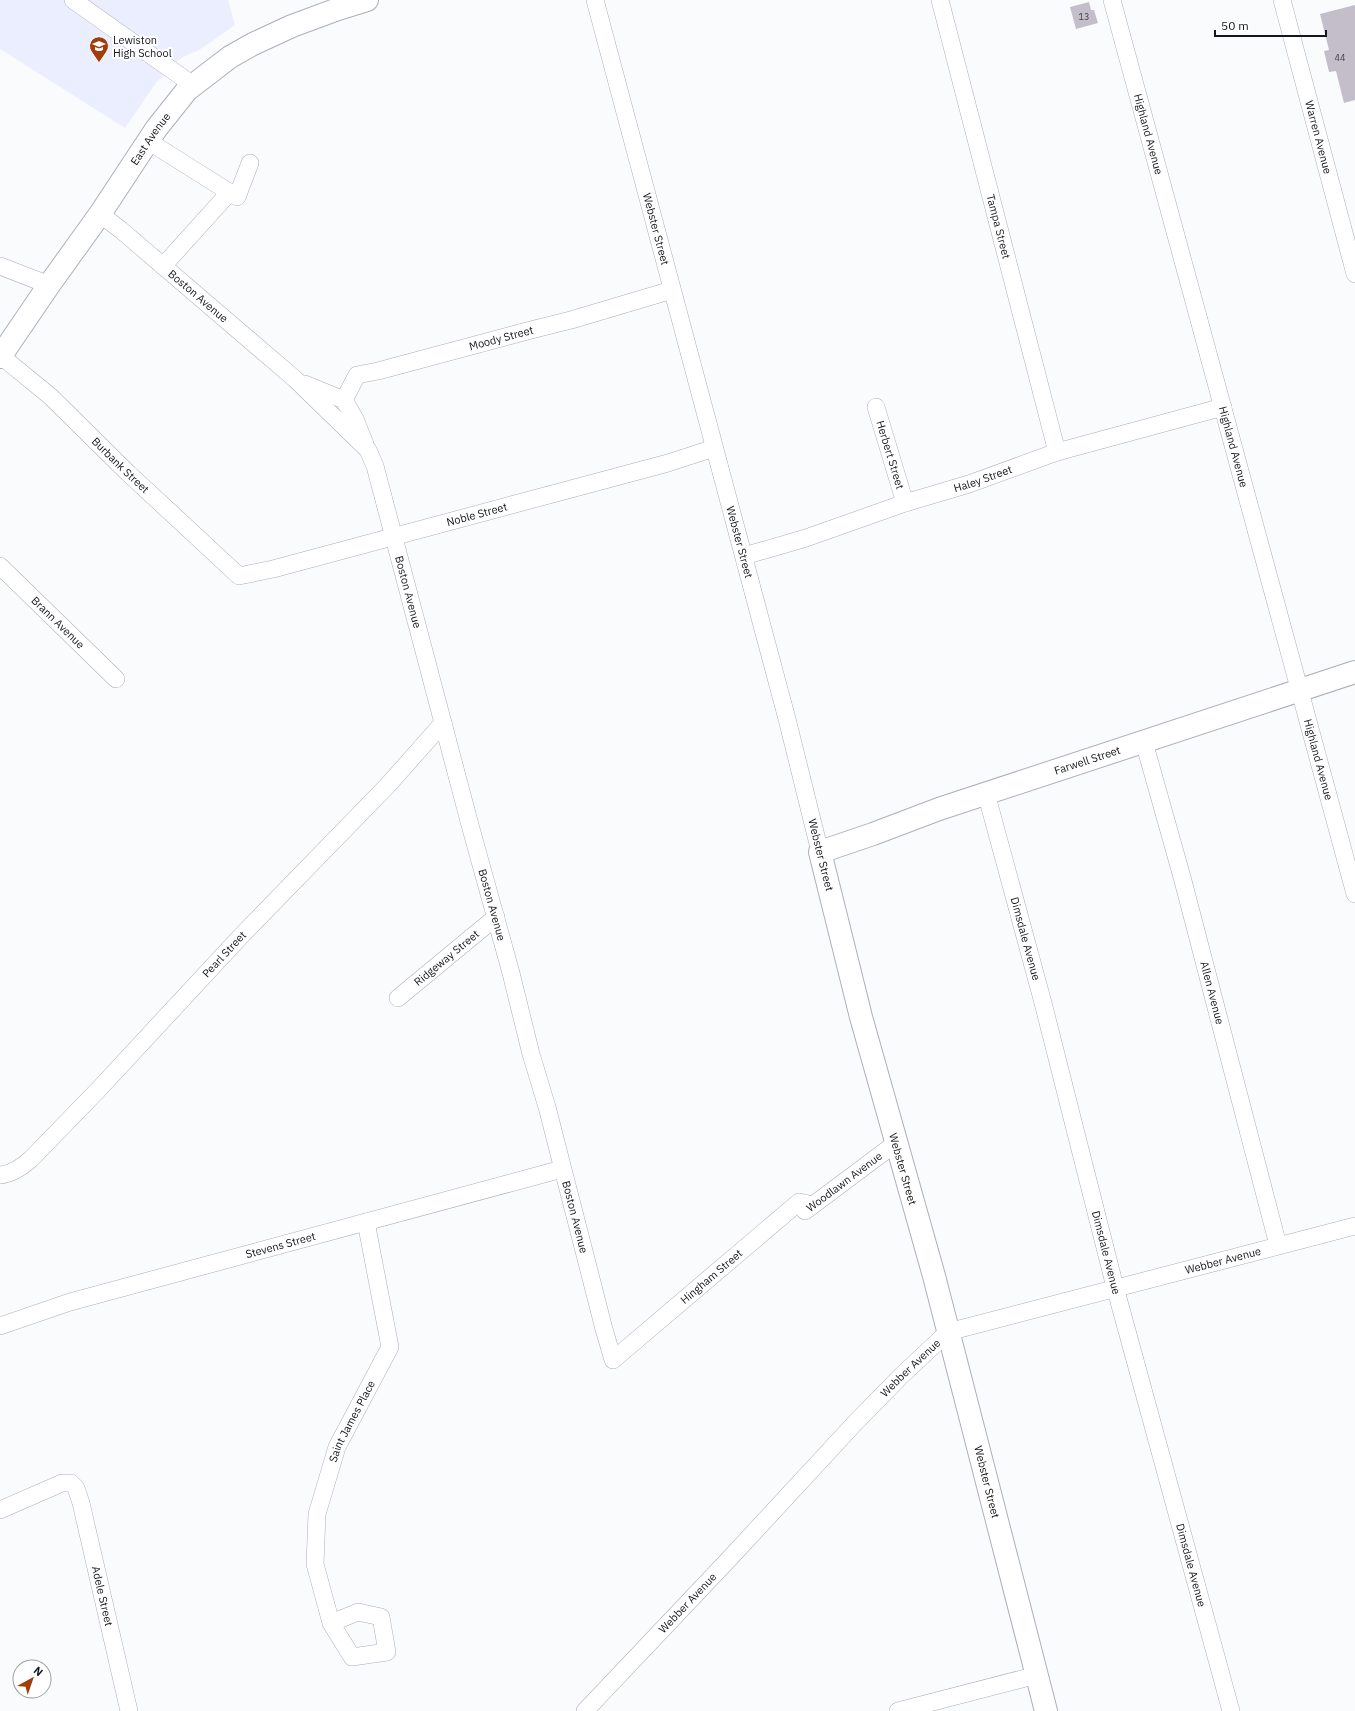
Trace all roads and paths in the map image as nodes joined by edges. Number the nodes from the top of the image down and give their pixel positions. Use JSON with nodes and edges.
{"nodes":[{"id":1,"x":73,"y":0,"type":"edge"},
{"id":2,"x":367,"y":0,"type":"edge"},
{"id":3,"x":595,"y":0,"type":"edge"},
{"id":4,"x":940,"y":0,"type":"edge"},
{"id":5,"x":1112,"y":0,"type":"edge"},
{"id":6,"x":1282,"y":0,"type":"edge"},
{"id":7,"x":337,"y":4,"type":"edge"},
{"id":8,"x":194,"y":85,"type":"junction"},
{"id":9,"x":148,"y":141,"type":"junction"},
{"id":10,"x":250,"y":163,"type":"dead end"},
{"id":11,"x":229,"y":193,"type":"junction"},
{"id":12,"x":100,"y":214,"type":"junction"},
{"id":13,"x":0,"y":266,"type":"edge"},
{"id":14,"x":163,"y":266,"type":"junction"},
{"id":15,"x":1355,"y":274,"type":"edge"},
{"id":16,"x":49,"y":284,"type":"junction"},
{"id":17,"x":672,"y":290,"type":"junction"},
{"id":18,"x":0,"y":356,"type":"edge"},
{"id":19,"x":295,"y":379,"type":"junction"},
{"id":20,"x":344,"y":400,"type":"junction"},
{"id":21,"x":1223,"y":407,"type":"junction"},
{"id":22,"x":876,"y":408,"type":"dead end"},
{"id":23,"x":714,"y":448,"type":"junction"},
{"id":24,"x":368,"y":450,"type":"junction"},
{"id":25,"x":1057,"y":452,"type":"junction"},
{"id":26,"x":905,"y":503,"type":"junction"},
{"id":27,"x":394,"y":536,"type":"junction"},
{"id":28,"x":744,"y":556,"type":"junction"},
{"id":29,"x":0,"y":566,"type":"edge"},
{"id":30,"x":239,"y":576,"type":"joint"},
{"id":31,"x":1355,"y":672,"type":"edge"},
{"id":32,"x":116,"y":679,"type":"dead end"},
{"id":33,"x":1299,"y":690,"type":"junction"},
{"id":34,"x":443,"y":723,"type":"junction"},
{"id":35,"x":1144,"y":742,"type":"junction"},
{"id":36,"x":986,"y":793,"type":"junction"},
{"id":37,"x":820,"y":852,"type":"junction"},
{"id":38,"x":1355,"y":894,"type":"edge"},
{"id":39,"x":496,"y":917,"type":"junction"},
{"id":40,"x":398,"y":998,"type":"dead end"},
{"id":41,"x":896,"y":1142,"type":"junction"},
{"id":42,"x":562,"y":1169,"type":"junction"},
{"id":43,"x":0,"y":1175,"type":"edge"},
{"id":44,"x":813,"y":1205,"type":"junction"},
{"id":45,"x":792,"y":1221,"type":"dead end"},
{"id":46,"x":366,"y":1222,"type":"junction"},
{"id":47,"x":1355,"y":1226,"type":"edge"},
{"id":48,"x":1278,"y":1245,"type":"junction"},
{"id":49,"x":1115,"y":1287,"type":"junction"},
{"id":50,"x":0,"y":1326,"type":"edge"},
{"id":51,"x":948,"y":1332,"type":"junction"},
{"id":52,"x":613,"y":1360,"type":"joint"},
{"id":53,"x":0,"y":1510,"type":"edge"},
{"id":54,"x":331,"y":1623,"type":"dead end"},
{"id":55,"x":1037,"y":1675,"type":"junction"},
{"id":56,"x":129,"y":1711,"type":"edge"},
{"id":57,"x":585,"y":1711,"type":"edge"},
{"id":58,"x":898,"y":1711,"type":"edge"},
{"id":59,"x":1046,"y":1711,"type":"edge"},
{"id":60,"x":1231,"y":1711,"type":"edge"}],
"edges":[{"from":1,"to":8,"type":"street"},
{"from":2,"to":7,"type":"main road","name":"East Avenue"},
{"from":3,"to":17,"type":"street","name":"Webster Street"},
{"from":4,"to":25,"type":"street","name":"Tampa Street"},
{"from":5,"to":21,"type":"street","name":"Highland Avenue"},
{"from":6,"to":15,"type":"street","name":"Warren Avenue"},
{"from":7,"to":8,"type":"main road","name":"East Avenue"},
{"from":8,"to":9,"type":"main road","name":"East Avenue"},
{"from":9,"to":11,"type":"street"},
{"from":9,"to":12,"type":"main road","name":"East Avenue"},
{"from":10,"to":11,"type":"street"},
{"from":11,"to":14,"type":"street"},
{"from":12,"to":14,"type":"street","name":"Boston Avenue"},
{"from":12,"to":16,"type":"main road","name":"East Avenue"},
{"from":13,"to":16,"type":"street"},
{"from":14,"to":19,"type":"street","name":"Boston Avenue"},
{"from":16,"to":18,"type":"main road","name":"East Avenue"},
{"from":17,"to":20,"type":"street","name":"Moody Street"},
{"from":17,"to":23,"type":"street","name":"Webster Street"},
{"from":18,"to":30,"type":"street","name":"Burbank Street"},
{"from":19,"to":20,"type":"street","name":"Boston Avenue"},
{"from":19,"to":24,"type":"street","name":"Boston Avenue"},
{"from":20,"to":24,"type":"street","name":"Boston Avenue"},
{"from":21,"to":25,"type":"street","name":"Haley Street"},
{"from":21,"to":33,"type":"street","name":"Highland Avenue"},
{"from":22,"to":26,"type":"street","name":"Herbert Street"},
{"from":23,"to":27,"type":"street","name":"Noble Street"},
{"from":23,"to":28,"type":"street","name":"Webster Street"},
{"from":24,"to":27,"type":"street","name":"Boston Avenue"},
{"from":25,"to":26,"type":"street","name":"Haley Street"},
{"from":26,"to":28,"type":"street","name":"Haley Street"},
{"from":27,"to":30,"type":"street","name":"Noble Street"},
{"from":27,"to":34,"type":"street","name":"Boston Avenue"},
{"from":28,"to":37,"type":"street","name":"Webster Street"},
{"from":29,"to":32,"type":"street","name":"Brann Avenue"},
{"from":31,"to":33,"type":"main road","name":"Farwell Street"},
{"from":33,"to":35,"type":"main road","name":"Farwell Street"},
{"from":33,"to":38,"type":"street","name":"Highland Avenue"},
{"from":34,"to":39,"type":"street","name":"Boston Avenue"},
{"from":34,"to":43,"type":"street","name":"Pearl Street"},
{"from":35,"to":36,"type":"main road","name":"Farwell Street"},
{"from":35,"to":48,"type":"street","name":"Allen Avenue"},
{"from":36,"to":37,"type":"main road","name":"Farwell Street"},
{"from":36,"to":49,"type":"street","name":"Dimsdale Avenue"},
{"from":37,"to":41,"type":"main road","name":"Webster Street"},
{"from":39,"to":40,"type":"street","name":"Ridgeway Street"},
{"from":39,"to":42,"type":"street","name":"Boston Avenue"},
{"from":41,"to":44,"type":"street","name":"Woodlawn Avenue"},
{"from":41,"to":51,"type":"main road","name":"Webster Street"},
{"from":42,"to":46,"type":"street","name":"Stevens Street"},
{"from":42,"to":52,"type":"street","name":"Boston Avenue"},
{"from":44,"to":45,"type":"street","name":"Woodlawn Avenue"},
{"from":44,"to":52,"type":"street","name":"Hingham Street"},
{"from":46,"to":50,"type":"street","name":"Stevens Street"},
{"from":46,"to":54,"type":"street","name":"Saint James Place"},
{"from":47,"to":48,"type":"street","name":"Webber Avenue"},
{"from":48,"to":49,"type":"street","name":"Webber Avenue"},
{"from":49,"to":51,"type":"street","name":"Webber Avenue"},
{"from":49,"to":60,"type":"street","name":"Dimsdale Avenue"},
{"from":51,"to":55,"type":"main road","name":"Webster Street"},
{"from":51,"to":57,"type":"street","name":"Webber Avenue"},
{"from":53,"to":56,"type":"street","name":"Adele Street"},
{"from":55,"to":58,"type":"street"},
{"from":55,"to":59,"type":"main road","name":"Webster Street"}]}
